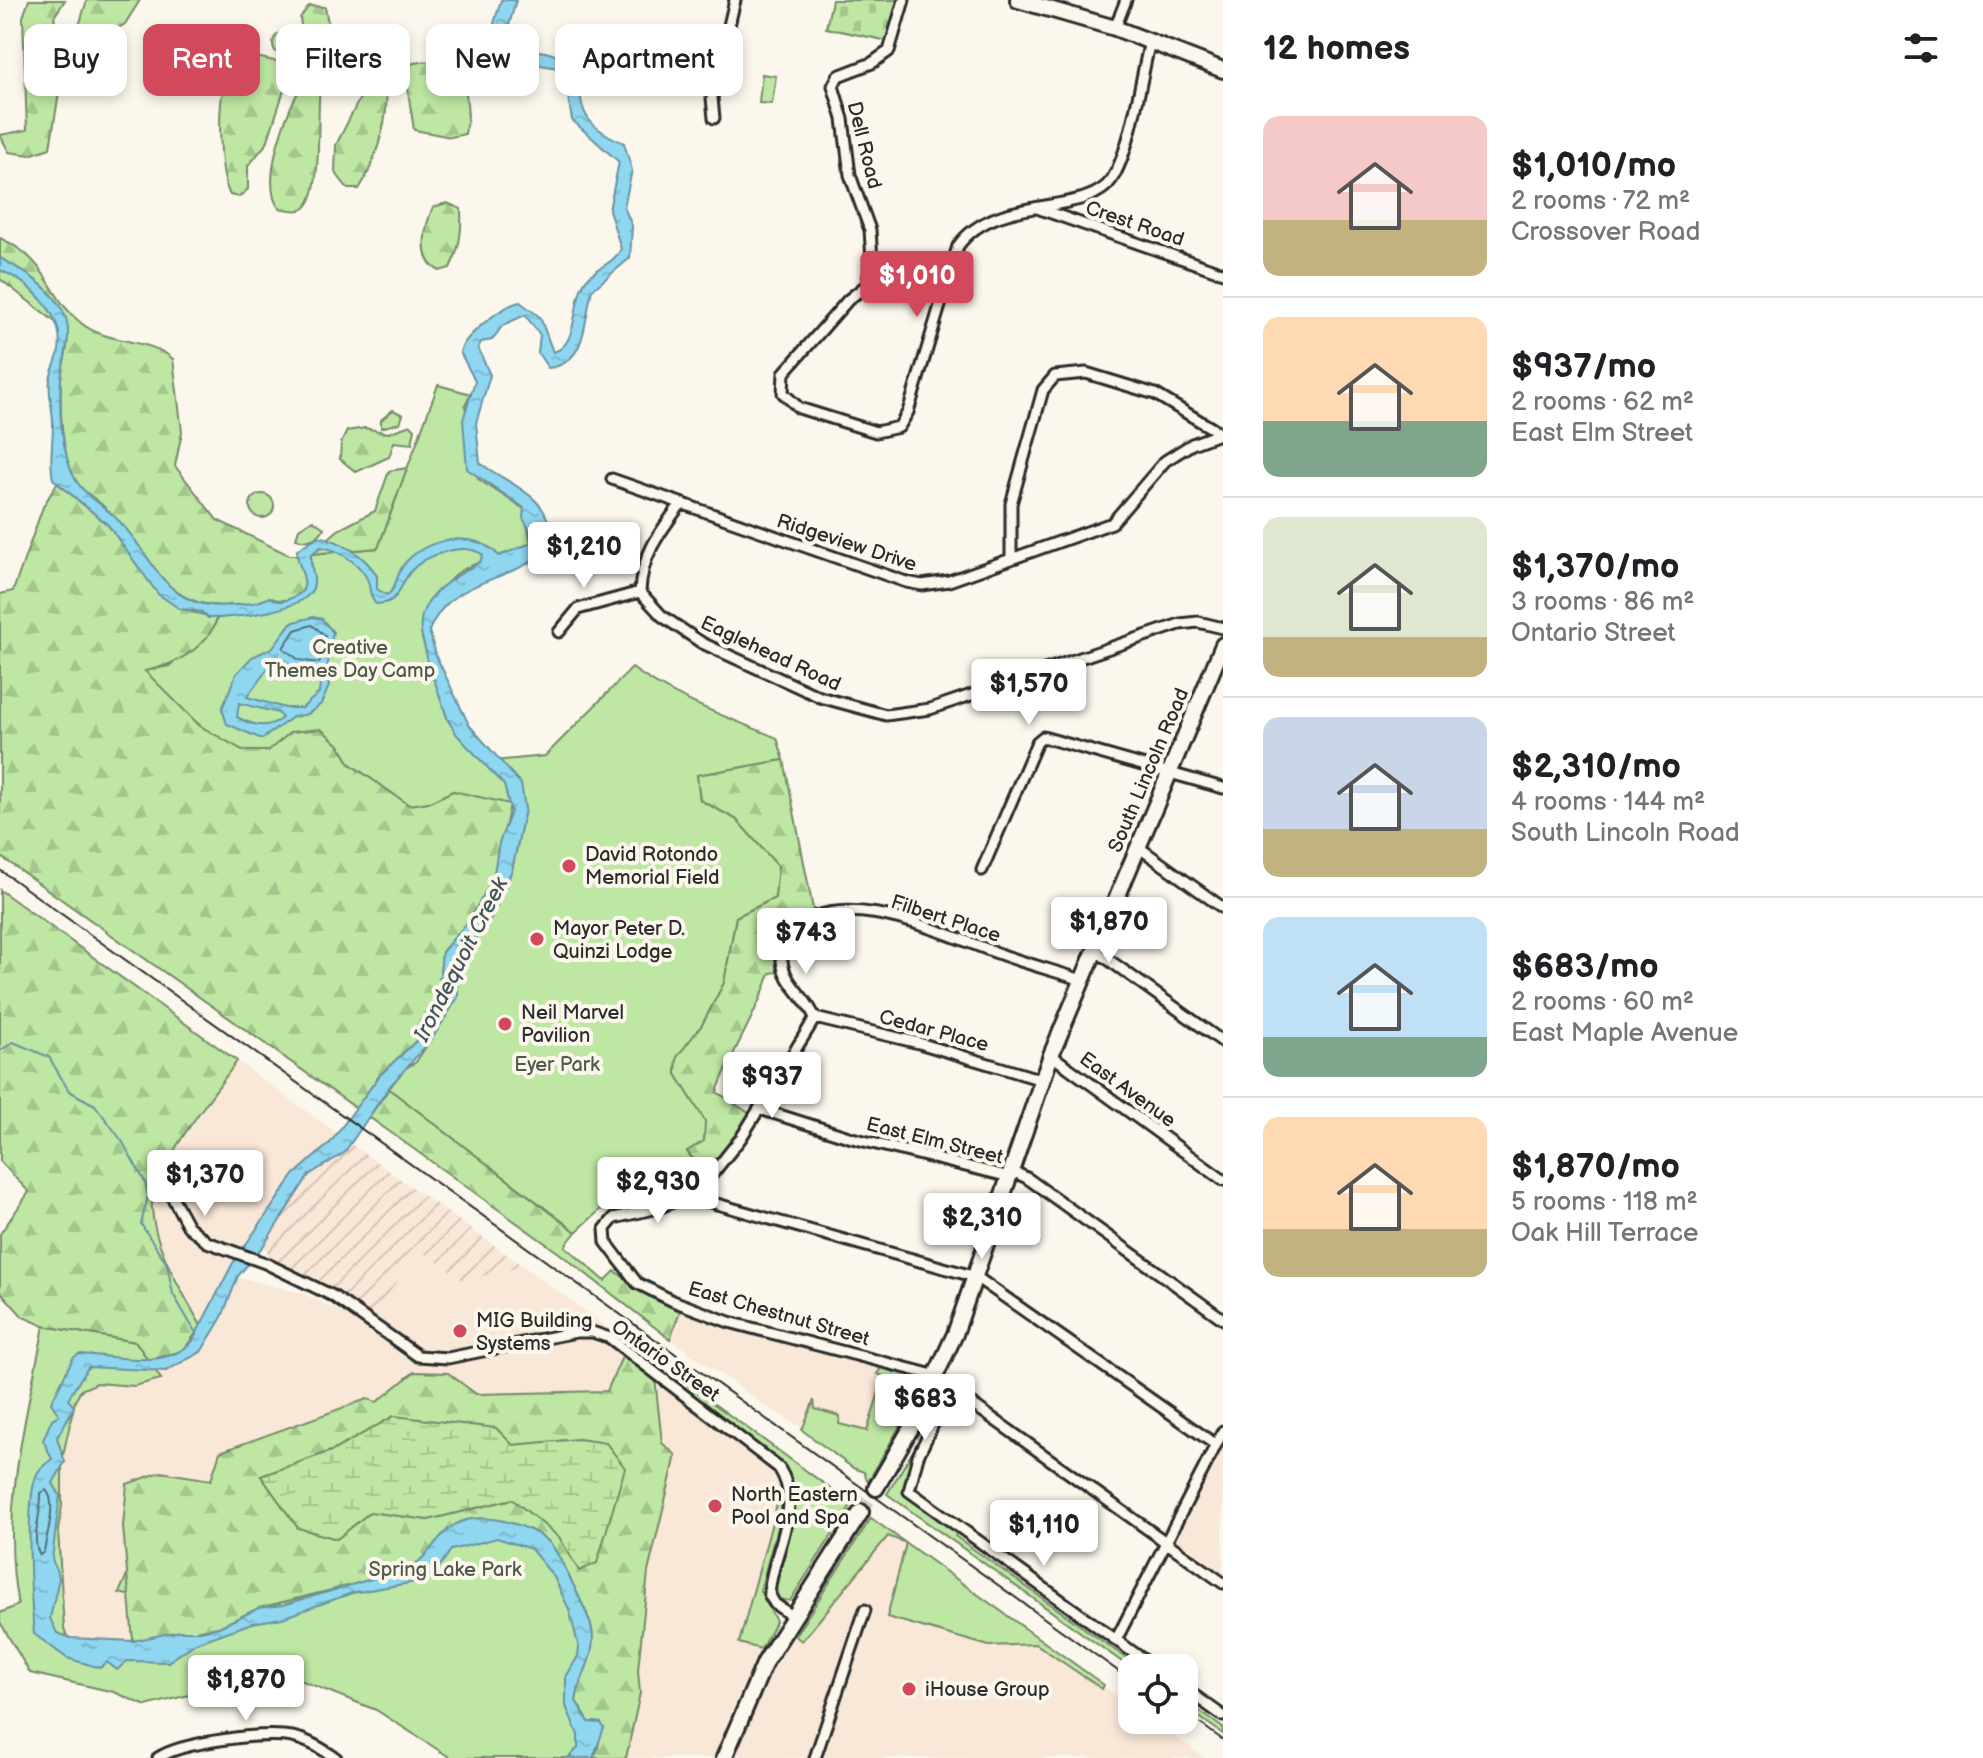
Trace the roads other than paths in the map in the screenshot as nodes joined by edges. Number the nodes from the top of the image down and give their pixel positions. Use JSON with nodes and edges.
{"nodes":[{"id":1,"x":735,"y":0,"type":"edge"},
{"id":2,"x":904,"y":0,"type":"edge"},
{"id":3,"x":1018,"y":0,"type":"edge"},
{"id":4,"x":1126,"y":0,"type":"edge"},
{"id":5,"x":1115,"y":28,"type":"junction"},
{"id":6,"x":1150,"y":41,"type":"junction"},
{"id":7,"x":1223,"y":70,"type":"edge"},
{"id":8,"x":714,"y":118,"type":"dead end"},
{"id":9,"x":1034,"y":207,"type":"junction"},
{"id":10,"x":1223,"y":273,"type":"edge"},
{"id":11,"x":947,"y":277,"type":"junction"},
{"id":12,"x":867,"y":285,"type":"junction"},
{"id":13,"x":1221,"y":435,"type":"edge"},
{"id":14,"x":612,"y":479,"type":"dead end"},
{"id":15,"x":680,"y":505,"type":"junction"},
{"id":16,"x":1011,"y":559,"type":"junction"},
{"id":17,"x":640,"y":592,"type":"junction"},
{"id":18,"x":1223,"y":628,"type":"edge"},
{"id":19,"x":559,"y":632,"type":"dead end"},
{"id":20,"x":1221,"y":654,"type":"edge"},
{"id":21,"x":1169,"y":772,"type":"junction"},
{"id":22,"x":1223,"y":788,"type":"edge"},
{"id":23,"x":1137,"y":846,"type":"junction"},
{"id":24,"x":982,"y":870,"type":"dead end"},
{"id":25,"x":1223,"y":908,"type":"edge"},
{"id":26,"x":1095,"y":950,"type":"junction"},
{"id":27,"x":1082,"y":980,"type":"junction"},
{"id":28,"x":815,"y":1018,"type":"junction"},
{"id":29,"x":1223,"y":1042,"type":"edge"},
{"id":30,"x":1051,"y":1055,"type":"junction"},
{"id":31,"x":1042,"y":1080,"type":"junction"},
{"id":32,"x":760,"y":1109,"type":"junction"},
{"id":33,"x":1011,"y":1174,"type":"junction"},
{"id":34,"x":1223,"y":1180,"type":"edge"},
{"id":35,"x":169,"y":1191,"type":"dead end"},
{"id":36,"x":692,"y":1197,"type":"junction"},
{"id":37,"x":976,"y":1277,"type":"junction"},
{"id":38,"x":1223,"y":1319,"type":"edge"},
{"id":39,"x":937,"y":1376,"type":"junction"},
{"id":40,"x":1223,"y":1431,"type":"edge"},
{"id":41,"x":1216,"y":1445,"type":"junction"},
{"id":42,"x":876,"y":1488,"type":"tunnel mouth"},
{"id":43,"x":861,"y":1512,"type":"tunnel mouth"},
{"id":44,"x":1166,"y":1543,"type":"junction"},
{"id":45,"x":1223,"y":1583,"type":"edge"},
{"id":46,"x":865,"y":1610,"type":"dead end"},
{"id":47,"x":792,"y":1616,"type":"junction"},
{"id":48,"x":1116,"y":1640,"type":"junction"},
{"id":49,"x":1136,"y":1654,"type":"edge"},
{"id":50,"x":1198,"y":1698,"type":"edge"},
{"id":51,"x":1223,"y":1716,"type":"edge"},
{"id":52,"x":158,"y":1758,"type":"edge"},
{"id":53,"x":336,"y":1758,"type":"edge"},
{"id":54,"x":724,"y":1758,"type":"edge"},
{"id":55,"x":815,"y":1758,"type":"edge"}],
"edges":[{"from":1,"to":8,"type":"street"},
{"from":2,"to":12,"type":"street","name":"Dell Road"},
{"from":3,"to":5,"type":"street"},
{"from":4,"to":5,"type":"street"},
{"from":5,"to":6,"type":"street"},
{"from":6,"to":7,"type":"street"},
{"from":6,"to":9,"type":"street"},
{"from":9,"to":10,"type":"street","name":"Crest Road"},
{"from":9,"to":11,"type":"street"},
{"from":11,"to":12,"type":"street"},
{"from":11,"to":12,"type":"street"},
{"from":13,"to":16,"type":"street","name":"Ridgeview Drive"},
{"from":13,"to":16,"type":"street"},
{"from":14,"to":15,"type":"street","name":"Ridgeview Drive"},
{"from":15,"to":16,"type":"street","name":"Ridgeview Drive"},
{"from":15,"to":17,"type":"street"},
{"from":17,"to":18,"type":"street","name":"Eaglehead Road"},
{"from":17,"to":19,"type":"street"},
{"from":20,"to":21,"type":"street","name":"South Lincoln Road"},
{"from":21,"to":22,"type":"street"},
{"from":21,"to":23,"type":"street","name":"South Lincoln Road"},
{"from":21,"to":24,"type":"street"},
{"from":23,"to":25,"type":"street"},
{"from":23,"to":26,"type":"street","name":"South Lincoln Road"},
{"from":26,"to":27,"type":"street","name":"South Lincoln Road"},
{"from":26,"to":29,"type":"street"},
{"from":27,"to":28,"type":"street","name":"Filbert Place"},
{"from":27,"to":30,"type":"street","name":"South Lincoln Road"},
{"from":28,"to":31,"type":"street","name":"Cedar Place"},
{"from":28,"to":32,"type":"street"},
{"from":30,"to":31,"type":"street","name":"South Lincoln Road"},
{"from":30,"to":34,"type":"street","name":"East Avenue"},
{"from":31,"to":33,"type":"street","name":"South Lincoln Road"},
{"from":32,"to":33,"type":"street","name":"East Elm Street"},
{"from":32,"to":36,"type":"street"},
{"from":33,"to":37,"type":"street","name":"South Lincoln Road"},
{"from":33,"to":38,"type":"street","name":"East Elm Street"},
{"from":35,"to":47,"type":"street","name":"Ontario Street"},
{"from":36,"to":37,"type":"street"},
{"from":36,"to":39,"type":"street","name":"East Chestnut Street"},
{"from":37,"to":39,"type":"street","name":"South Lincoln Road"},
{"from":37,"to":41,"type":"street"},
{"from":39,"to":42,"type":"street","name":"South Lincoln Road"},
{"from":40,"to":41,"type":"street"},
{"from":41,"to":44,"type":"street"},
{"from":43,"to":47,"type":"street"},
{"from":44,"to":45,"type":"street"},
{"from":44,"to":48,"type":"street"},
{"from":44,"to":48,"type":"street"},
{"from":46,"to":55,"type":"street"},
{"from":47,"to":54,"type":"street"},
{"from":48,"to":49,"type":"street"},
{"from":50,"to":51,"type":"street"},
{"from":52,"to":53,"type":"street"}]}
